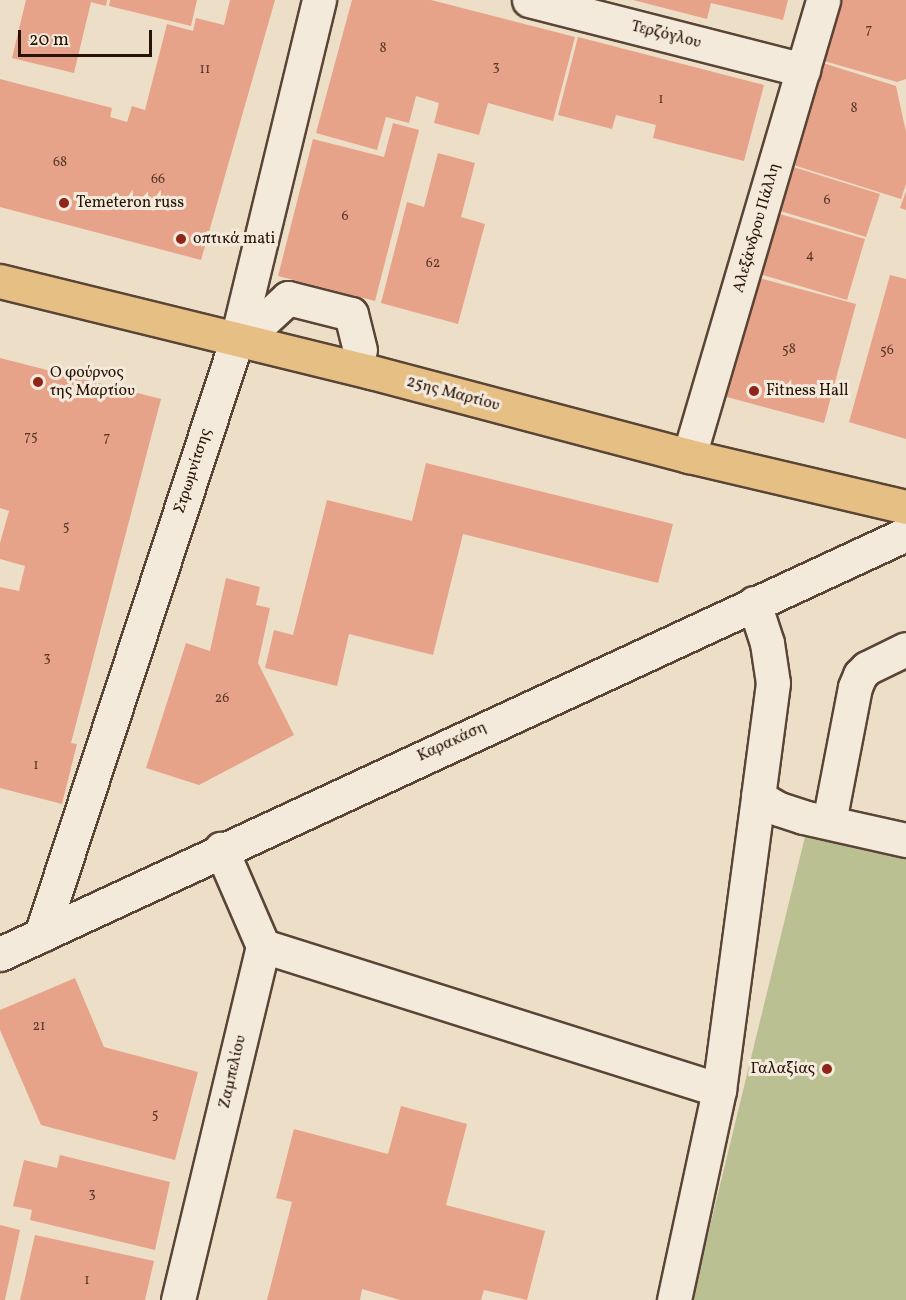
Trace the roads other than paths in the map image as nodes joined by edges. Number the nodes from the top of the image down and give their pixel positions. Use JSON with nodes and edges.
{"nodes":[{"id":1,"x":319,"y":0,"type":"edge"},
{"id":2,"x":529,"y":0,"type":"edge"},
{"id":3,"x":823,"y":0,"type":"edge"},
{"id":4,"x":803,"y":70,"type":"junction"},
{"id":5,"x":0,"y":281,"type":"edge"},
{"id":6,"x":248,"y":332,"type":"junction"},
{"id":7,"x":360,"y":350,"type":"dead end"},
{"id":8,"x":689,"y":456,"type":"junction"},
{"id":9,"x":906,"y":507,"type":"edge"},
{"id":10,"x":906,"y":534,"type":"edge"},
{"id":11,"x":754,"y":603,"type":"junction"},
{"id":12,"x":906,"y":649,"type":"edge"},
{"id":13,"x":758,"y":797,"type":"junction"},
{"id":14,"x":829,"y":822,"type":"junction"},
{"id":15,"x":906,"y":840,"type":"edge"},
{"id":16,"x":221,"y":849,"type":"junction"},
{"id":17,"x":41,"y":935,"type":"junction"},
{"id":18,"x":262,"y":946,"type":"junction"},
{"id":19,"x":0,"y":954,"type":"edge"},
{"id":20,"x":719,"y":1090,"type":"junction"},
{"id":21,"x":178,"y":1300,"type":"edge"},
{"id":22,"x":674,"y":1300,"type":"edge"}],
"edges":[{"from":1,"to":6,"type":"street","name":"Στρωμνίτσης"},
{"from":2,"to":4,"type":"street","name":"Τερζόγλου"},
{"from":3,"to":4,"type":"street","name":"Αλεξάνδρου Πάλλη"},
{"from":4,"to":8,"type":"street","name":"Αλεξάνδρου Πάλλη"},
{"from":5,"to":6,"type":"main road","name":"25ης Μαρτίου"},
{"from":6,"to":7,"type":"street"},
{"from":6,"to":8,"type":"main road","name":"25ης Μαρτίου"},
{"from":6,"to":17,"type":"street","name":"Στρωμνίτσης"},
{"from":8,"to":9,"type":"main road","name":"25ης Μαρτίου"},
{"from":10,"to":11,"type":"street","name":"Καρακάση"},
{"from":11,"to":13,"type":"street"},
{"from":11,"to":16,"type":"street","name":"Καρακάση"},
{"from":12,"to":14,"type":"street"},
{"from":13,"to":14,"type":"street"},
{"from":13,"to":20,"type":"street"},
{"from":14,"to":15,"type":"street"},
{"from":16,"to":17,"type":"street","name":"Καρακάση"},
{"from":16,"to":18,"type":"street"},
{"from":17,"to":19,"type":"street","name":"Καρακάση"},
{"from":18,"to":20,"type":"street"},
{"from":18,"to":21,"type":"street","name":"Ζαμπελίου"},
{"from":20,"to":22,"type":"street"}]}
